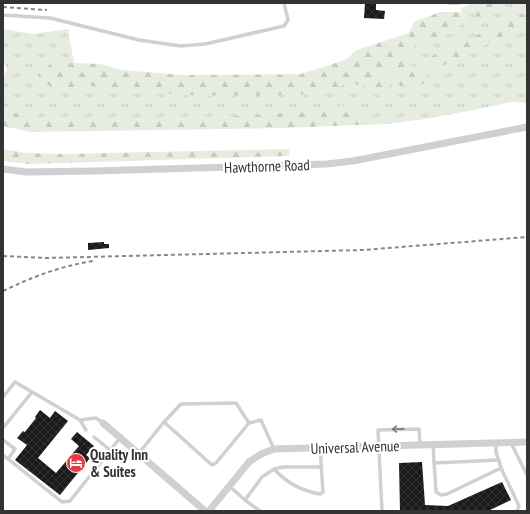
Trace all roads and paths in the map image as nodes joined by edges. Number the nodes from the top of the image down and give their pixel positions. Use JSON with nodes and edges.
{"nodes":[{"id":1,"x":284,"y":3,"type":"edge"},
{"id":2,"x":448,"y":3,"type":"edge"},
{"id":3,"x":459,"y":3,"type":"edge"},
{"id":4,"x":3,"y":15,"type":"edge"},
{"id":5,"x":527,"y":127,"type":"edge"},
{"id":6,"x":3,"y":169,"type":"edge"},
{"id":7,"x":32,"y":392,"type":"junction"},
{"id":8,"x":3,"y":397,"type":"edge"},
{"id":9,"x":80,"y":420,"type":"junction"},
{"id":10,"x":164,"y":422,"type":"junction"},
{"id":11,"x":250,"y":422,"type":"junction"},
{"id":12,"x":102,"y":423,"type":"joint"},
{"id":13,"x":3,"y":428,"type":"edge"},
{"id":14,"x":86,"y":430,"type":"dead end"},
{"id":15,"x":94,"y":437,"type":"dead end"},
{"id":16,"x":120,"y":438,"type":"junction"},
{"id":17,"x":3,"y":440,"type":"edge"},
{"id":18,"x":511,"y":442,"type":"junction"},
{"id":19,"x":527,"y":442,"type":"edge"},
{"id":20,"x":496,"y":443,"type":"junction"},
{"id":21,"x":433,"y":444,"type":"junction"},
{"id":22,"x":420,"y":445,"type":"junction"},
{"id":23,"x":378,"y":446,"type":"junction"},
{"id":24,"x":320,"y":447,"type":"junction"},
{"id":25,"x":274,"y":449,"type":"junction"},
{"id":26,"x":110,"y":450,"type":"junction"},
{"id":27,"x":138,"y":454,"type":"junction"},
{"id":28,"x":3,"y":455,"type":"edge"},
{"id":29,"x":8,"y":459,"type":"junction"},
{"id":30,"x":499,"y":460,"type":"junction"},
{"id":31,"x":434,"y":463,"type":"junction"},
{"id":32,"x":321,"y":467,"type":"junction"},
{"id":33,"x":501,"y":468,"type":"junction"},
{"id":34,"x":274,"y":469,"type":"junction"},
{"id":35,"x":527,"y":475,"type":"edge"},
{"id":36,"x":229,"y":486,"type":"junction"},
{"id":37,"x":245,"y":500,"type":"junction"},
{"id":38,"x":205,"y":511,"type":"edge"},
{"id":39,"x":209,"y":511,"type":"edge"},
{"id":40,"x":260,"y":511,"type":"edge"},
{"id":41,"x":382,"y":511,"type":"edge"},
{"id":42,"x":517,"y":511,"type":"edge"}],
"edges":[{"from":1,"to":4,"type":"lane"},
{"from":2,"to":3,"type":"lane"},
{"from":5,"to":6,"type":"street","name":"Hawthorne Road"},
{"from":7,"to":8,"type":"lane"},
{"from":7,"to":9,"type":"lane"},
{"from":7,"to":13,"type":"lane"},
{"from":9,"to":12,"type":"lane"},
{"from":9,"to":14,"type":"lane"},
{"from":10,"to":11,"type":"lane"},
{"from":10,"to":11,"type":"lane"},
{"from":10,"to":27,"type":"lane"},
{"from":11,"to":25,"type":"lane"},
{"from":12,"to":16,"type":"street"},
{"from":15,"to":26,"type":"lane"},
{"from":16,"to":26,"type":"lane"},
{"from":16,"to":27,"type":"street"},
{"from":17,"to":29,"type":"lane"},
{"from":18,"to":19,"type":"street","name":"Universal Avenue"},
{"from":18,"to":20,"type":"street","name":"Universal Avenue"},
{"from":18,"to":35,"type":"lane"},
{"from":20,"to":21,"type":"street","name":"Universal Avenue"},
{"from":20,"to":30,"type":"lane"},
{"from":21,"to":22,"type":"street","name":"Universal Avenue"},
{"from":21,"to":31,"type":"lane"},
{"from":22,"to":23,"type":"street","name":"Universal Avenue"},
{"from":22,"to":23,"type":"lane","one_way":true},
{"from":23,"to":24,"type":"street","name":"Universal Avenue"},
{"from":23,"to":41,"type":"lane"},
{"from":24,"to":25,"type":"street","name":"Universal Avenue"},
{"from":24,"to":32,"type":"lane"},
{"from":25,"to":36,"type":"street","name":"Universal Avenue"},
{"from":26,"to":29,"type":"lane"},
{"from":27,"to":38,"type":"street"},
{"from":28,"to":29,"type":"lane"},
{"from":30,"to":31,"type":"lane"},
{"from":30,"to":33,"type":"lane"},
{"from":31,"to":33,"type":"lane"},
{"from":32,"to":34,"type":"lane"},
{"from":32,"to":34,"type":"lane"},
{"from":33,"to":42,"type":"lane"},
{"from":34,"to":37,"type":"lane"},
{"from":36,"to":37,"type":"lane"},
{"from":36,"to":39,"type":"street","name":"Universal Avenue"},
{"from":37,"to":40,"type":"lane"}]}
